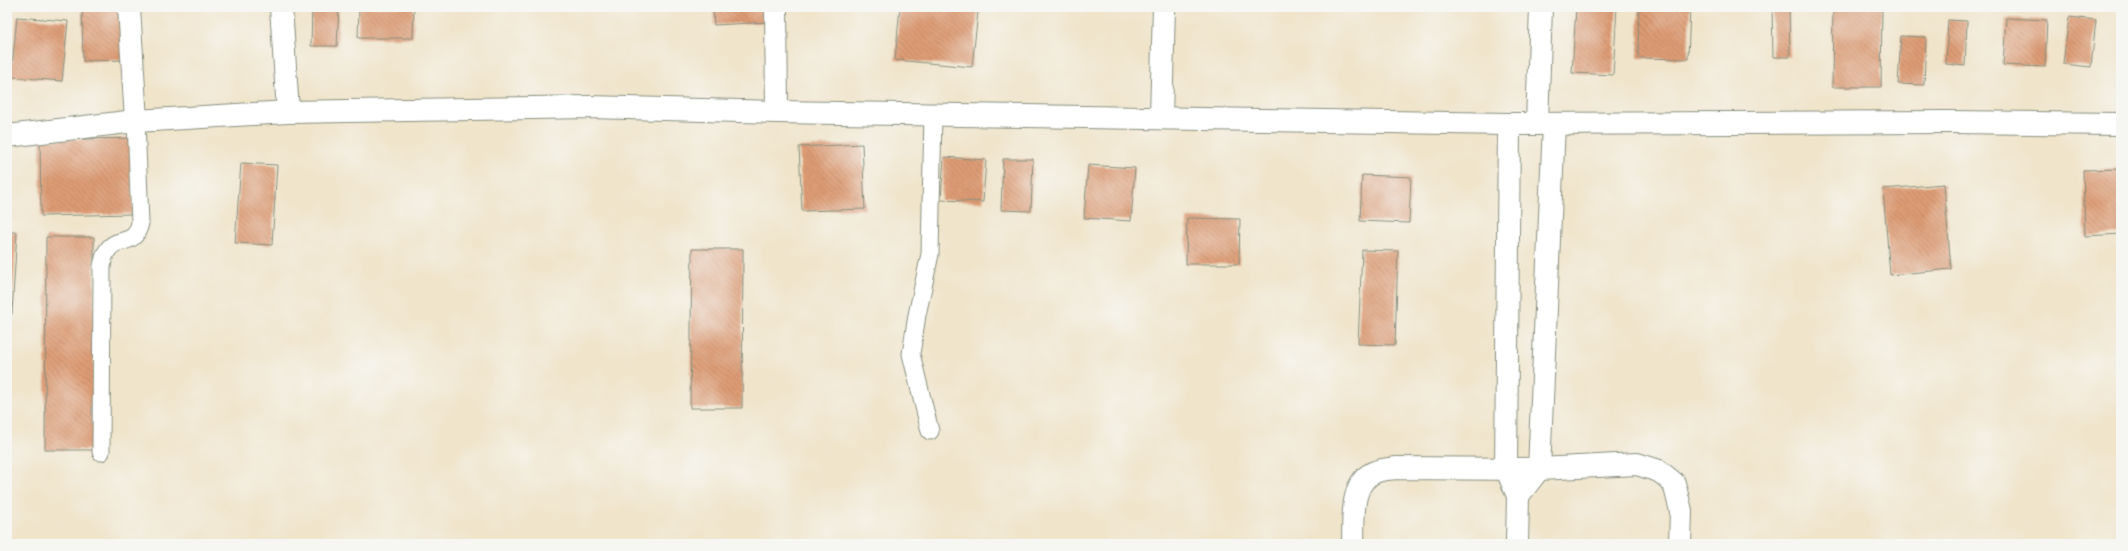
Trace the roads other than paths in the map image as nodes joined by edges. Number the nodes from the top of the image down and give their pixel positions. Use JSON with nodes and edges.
{"nodes":[{"id":1,"x":129,"y":7,"type":"edge"},
{"id":2,"x":281,"y":7,"type":"edge"},
{"id":3,"x":776,"y":7,"type":"edge"},
{"id":4,"x":1164,"y":7,"type":"edge"},
{"id":5,"x":1541,"y":7,"type":"edge"},
{"id":6,"x":288,"y":112,"type":"junction"},
{"id":7,"x":777,"y":112,"type":"junction"},
{"id":8,"x":932,"y":114,"type":"junction"},
{"id":9,"x":1161,"y":117,"type":"junction"},
{"id":10,"x":136,"y":121,"type":"junction"},
{"id":11,"x":1509,"y":124,"type":"junction"},
{"id":12,"x":1546,"y":124,"type":"junction"},
{"id":13,"x":2121,"y":124,"type":"edge"},
{"id":14,"x":7,"y":136,"type":"edge"},
{"id":15,"x":930,"y":432,"type":"dead end"},
{"id":16,"x":101,"y":452,"type":"dead end"},
{"id":17,"x":1506,"y":468,"type":"junction"},
{"id":18,"x":1539,"y":469,"type":"junction"},
{"id":19,"x":1518,"y":496,"type":"junction"},
{"id":20,"x":1353,"y":544,"type":"edge"},
{"id":21,"x":1517,"y":544,"type":"edge"},
{"id":22,"x":1680,"y":544,"type":"edge"}],
"edges":[{"from":1,"to":10,"type":"street"},
{"from":2,"to":6,"type":"street"},
{"from":3,"to":7,"type":"street"},
{"from":4,"to":9,"type":"street"},
{"from":5,"to":12,"type":"street"},
{"from":6,"to":7,"type":"street"},
{"from":6,"to":10,"type":"street"},
{"from":7,"to":8,"type":"street"},
{"from":8,"to":9,"type":"street"},
{"from":8,"to":15,"type":"lane"},
{"from":9,"to":11,"type":"street"},
{"from":10,"to":14,"type":"street"},
{"from":10,"to":16,"type":"lane"},
{"from":11,"to":12,"type":"street"},
{"from":11,"to":17,"type":"street"},
{"from":12,"to":13,"type":"street"},
{"from":12,"to":18,"type":"street"},
{"from":17,"to":18,"type":"street"},
{"from":17,"to":19,"type":"street"},
{"from":17,"to":20,"type":"street"},
{"from":18,"to":19,"type":"street"},
{"from":18,"to":22,"type":"street"},
{"from":19,"to":21,"type":"street"}]}
